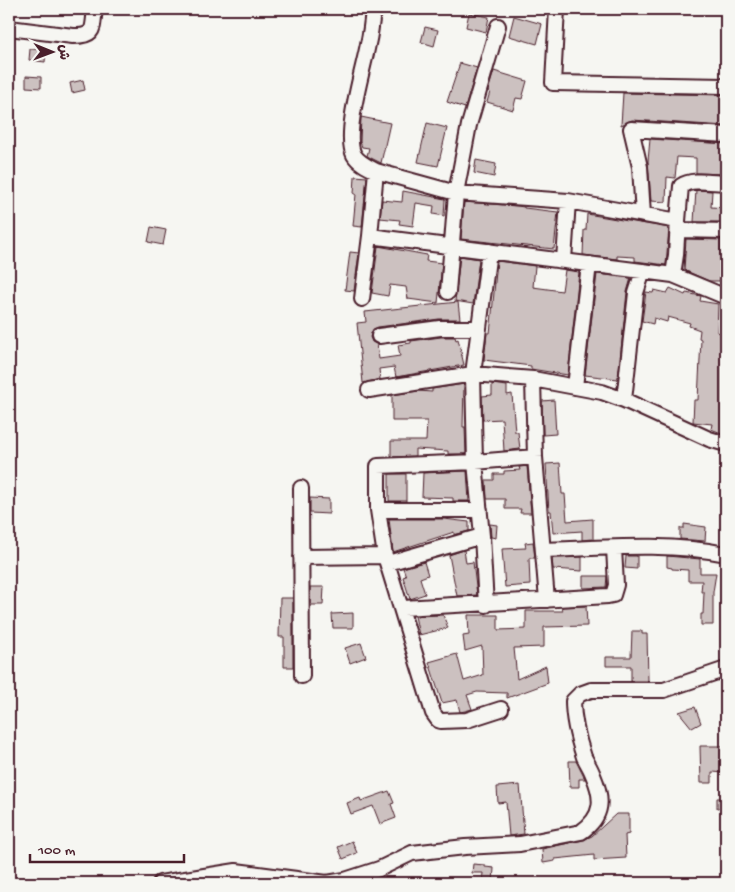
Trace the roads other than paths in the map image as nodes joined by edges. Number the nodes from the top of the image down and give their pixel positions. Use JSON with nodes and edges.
{"nodes":[{"id":1,"x":95,"y":9,"type":"edge"},
{"id":2,"x":373,"y":9,"type":"edge"},
{"id":3,"x":557,"y":9,"type":"edge"},
{"id":4,"x":498,"y":26,"type":"dead end"},
{"id":5,"x":9,"y":28,"type":"edge"},
{"id":6,"x":726,"y":86,"type":"edge"},
{"id":7,"x":726,"y":135,"type":"edge"},
{"id":8,"x":376,"y":171,"type":"junction"},
{"id":9,"x":726,"y":183,"type":"edge"},
{"id":10,"x":456,"y":193,"type":"junction"},
{"id":11,"x":568,"y":202,"type":"junction"},
{"id":12,"x":642,"y":215,"type":"junction"},
{"id":13,"x":678,"y":226,"type":"junction"},
{"id":14,"x":726,"y":231,"type":"edge"},
{"id":15,"x":370,"y":236,"type":"junction"},
{"id":16,"x":452,"y":246,"type":"junction"},
{"id":17,"x":489,"y":251,"type":"junction"},
{"id":18,"x":564,"y":260,"type":"junction"},
{"id":19,"x":589,"y":264,"type":"junction"},
{"id":20,"x":643,"y":271,"type":"junction"},
{"id":21,"x":673,"y":275,"type":"junction"},
{"id":22,"x":448,"y":292,"type":"dead end"},
{"id":23,"x":726,"y":297,"type":"edge"},
{"id":24,"x":362,"y":299,"type":"dead end"},
{"id":25,"x":479,"y":328,"type":"junction"},
{"id":26,"x":379,"y":336,"type":"dead end"},
{"id":27,"x":473,"y":374,"type":"junction"},
{"id":28,"x":532,"y":379,"type":"junction"},
{"id":29,"x":575,"y":387,"type":"junction"},
{"id":30,"x":369,"y":390,"type":"dead end"},
{"id":31,"x":624,"y":400,"type":"junction"},
{"id":32,"x":726,"y":444,"type":"edge"},
{"id":33,"x":535,"y":457,"type":"junction"},
{"id":34,"x":475,"y":462,"type":"junction"},
{"id":35,"x":301,"y":488,"type":"dead end"},
{"id":36,"x":378,"y":510,"type":"junction"},
{"id":37,"x":480,"y":510,"type":"junction"},
{"id":38,"x":482,"y":536,"type":"junction"},
{"id":39,"x":614,"y":548,"type":"junction"},
{"id":40,"x":543,"y":550,"type":"junction"},
{"id":41,"x":726,"y":554,"type":"edge"},
{"id":42,"x":301,"y":557,"type":"junction"},
{"id":43,"x":387,"y":560,"type":"junction"},
{"id":44,"x":547,"y":600,"type":"junction"},
{"id":45,"x":486,"y":605,"type":"junction"},
{"id":46,"x":403,"y":608,"type":"junction"},
{"id":47,"x":726,"y":669,"type":"edge"},
{"id":48,"x":302,"y":676,"type":"dead end"},
{"id":49,"x":501,"y":709,"type":"dead end"},
{"id":50,"x":160,"y":883,"type":"edge"}],
"edges":[{"from":1,"to":5,"type":"street"},
{"from":2,"to":8,"type":"street"},
{"from":3,"to":6,"type":"street"},
{"from":4,"to":10,"type":"street"},
{"from":7,"to":12,"type":"street"},
{"from":8,"to":10,"type":"street"},
{"from":8,"to":15,"type":"street"},
{"from":9,"to":13,"type":"street"},
{"from":10,"to":11,"type":"street"},
{"from":10,"to":16,"type":"street"},
{"from":11,"to":12,"type":"street"},
{"from":11,"to":18,"type":"street"},
{"from":12,"to":13,"type":"street"},
{"from":13,"to":14,"type":"street"},
{"from":13,"to":21,"type":"street"},
{"from":15,"to":16,"type":"street"},
{"from":15,"to":24,"type":"street"},
{"from":16,"to":17,"type":"street"},
{"from":16,"to":22,"type":"street"},
{"from":17,"to":18,"type":"street"},
{"from":17,"to":25,"type":"street"},
{"from":18,"to":19,"type":"street"},
{"from":19,"to":20,"type":"street"},
{"from":19,"to":29,"type":"street"},
{"from":20,"to":21,"type":"street"},
{"from":20,"to":31,"type":"street"},
{"from":21,"to":23,"type":"street"},
{"from":25,"to":26,"type":"street"},
{"from":25,"to":27,"type":"street"},
{"from":27,"to":28,"type":"street"},
{"from":27,"to":30,"type":"street"},
{"from":27,"to":34,"type":"street"},
{"from":28,"to":29,"type":"street"},
{"from":28,"to":33,"type":"street"},
{"from":29,"to":31,"type":"street"},
{"from":31,"to":32,"type":"street"},
{"from":33,"to":34,"type":"street"},
{"from":33,"to":40,"type":"street"},
{"from":34,"to":36,"type":"street"},
{"from":34,"to":37,"type":"street"},
{"from":35,"to":42,"type":"street"},
{"from":36,"to":37,"type":"street"},
{"from":36,"to":43,"type":"street"},
{"from":37,"to":38,"type":"street"},
{"from":38,"to":43,"type":"street"},
{"from":38,"to":45,"type":"street"},
{"from":39,"to":40,"type":"street"},
{"from":39,"to":41,"type":"street"},
{"from":39,"to":44,"type":"street"},
{"from":40,"to":44,"type":"street"},
{"from":42,"to":43,"type":"street"},
{"from":42,"to":48,"type":"street"},
{"from":43,"to":46,"type":"street"},
{"from":44,"to":45,"type":"street"},
{"from":45,"to":46,"type":"street"},
{"from":46,"to":49,"type":"street"},
{"from":47,"to":50,"type":"street"}]}
